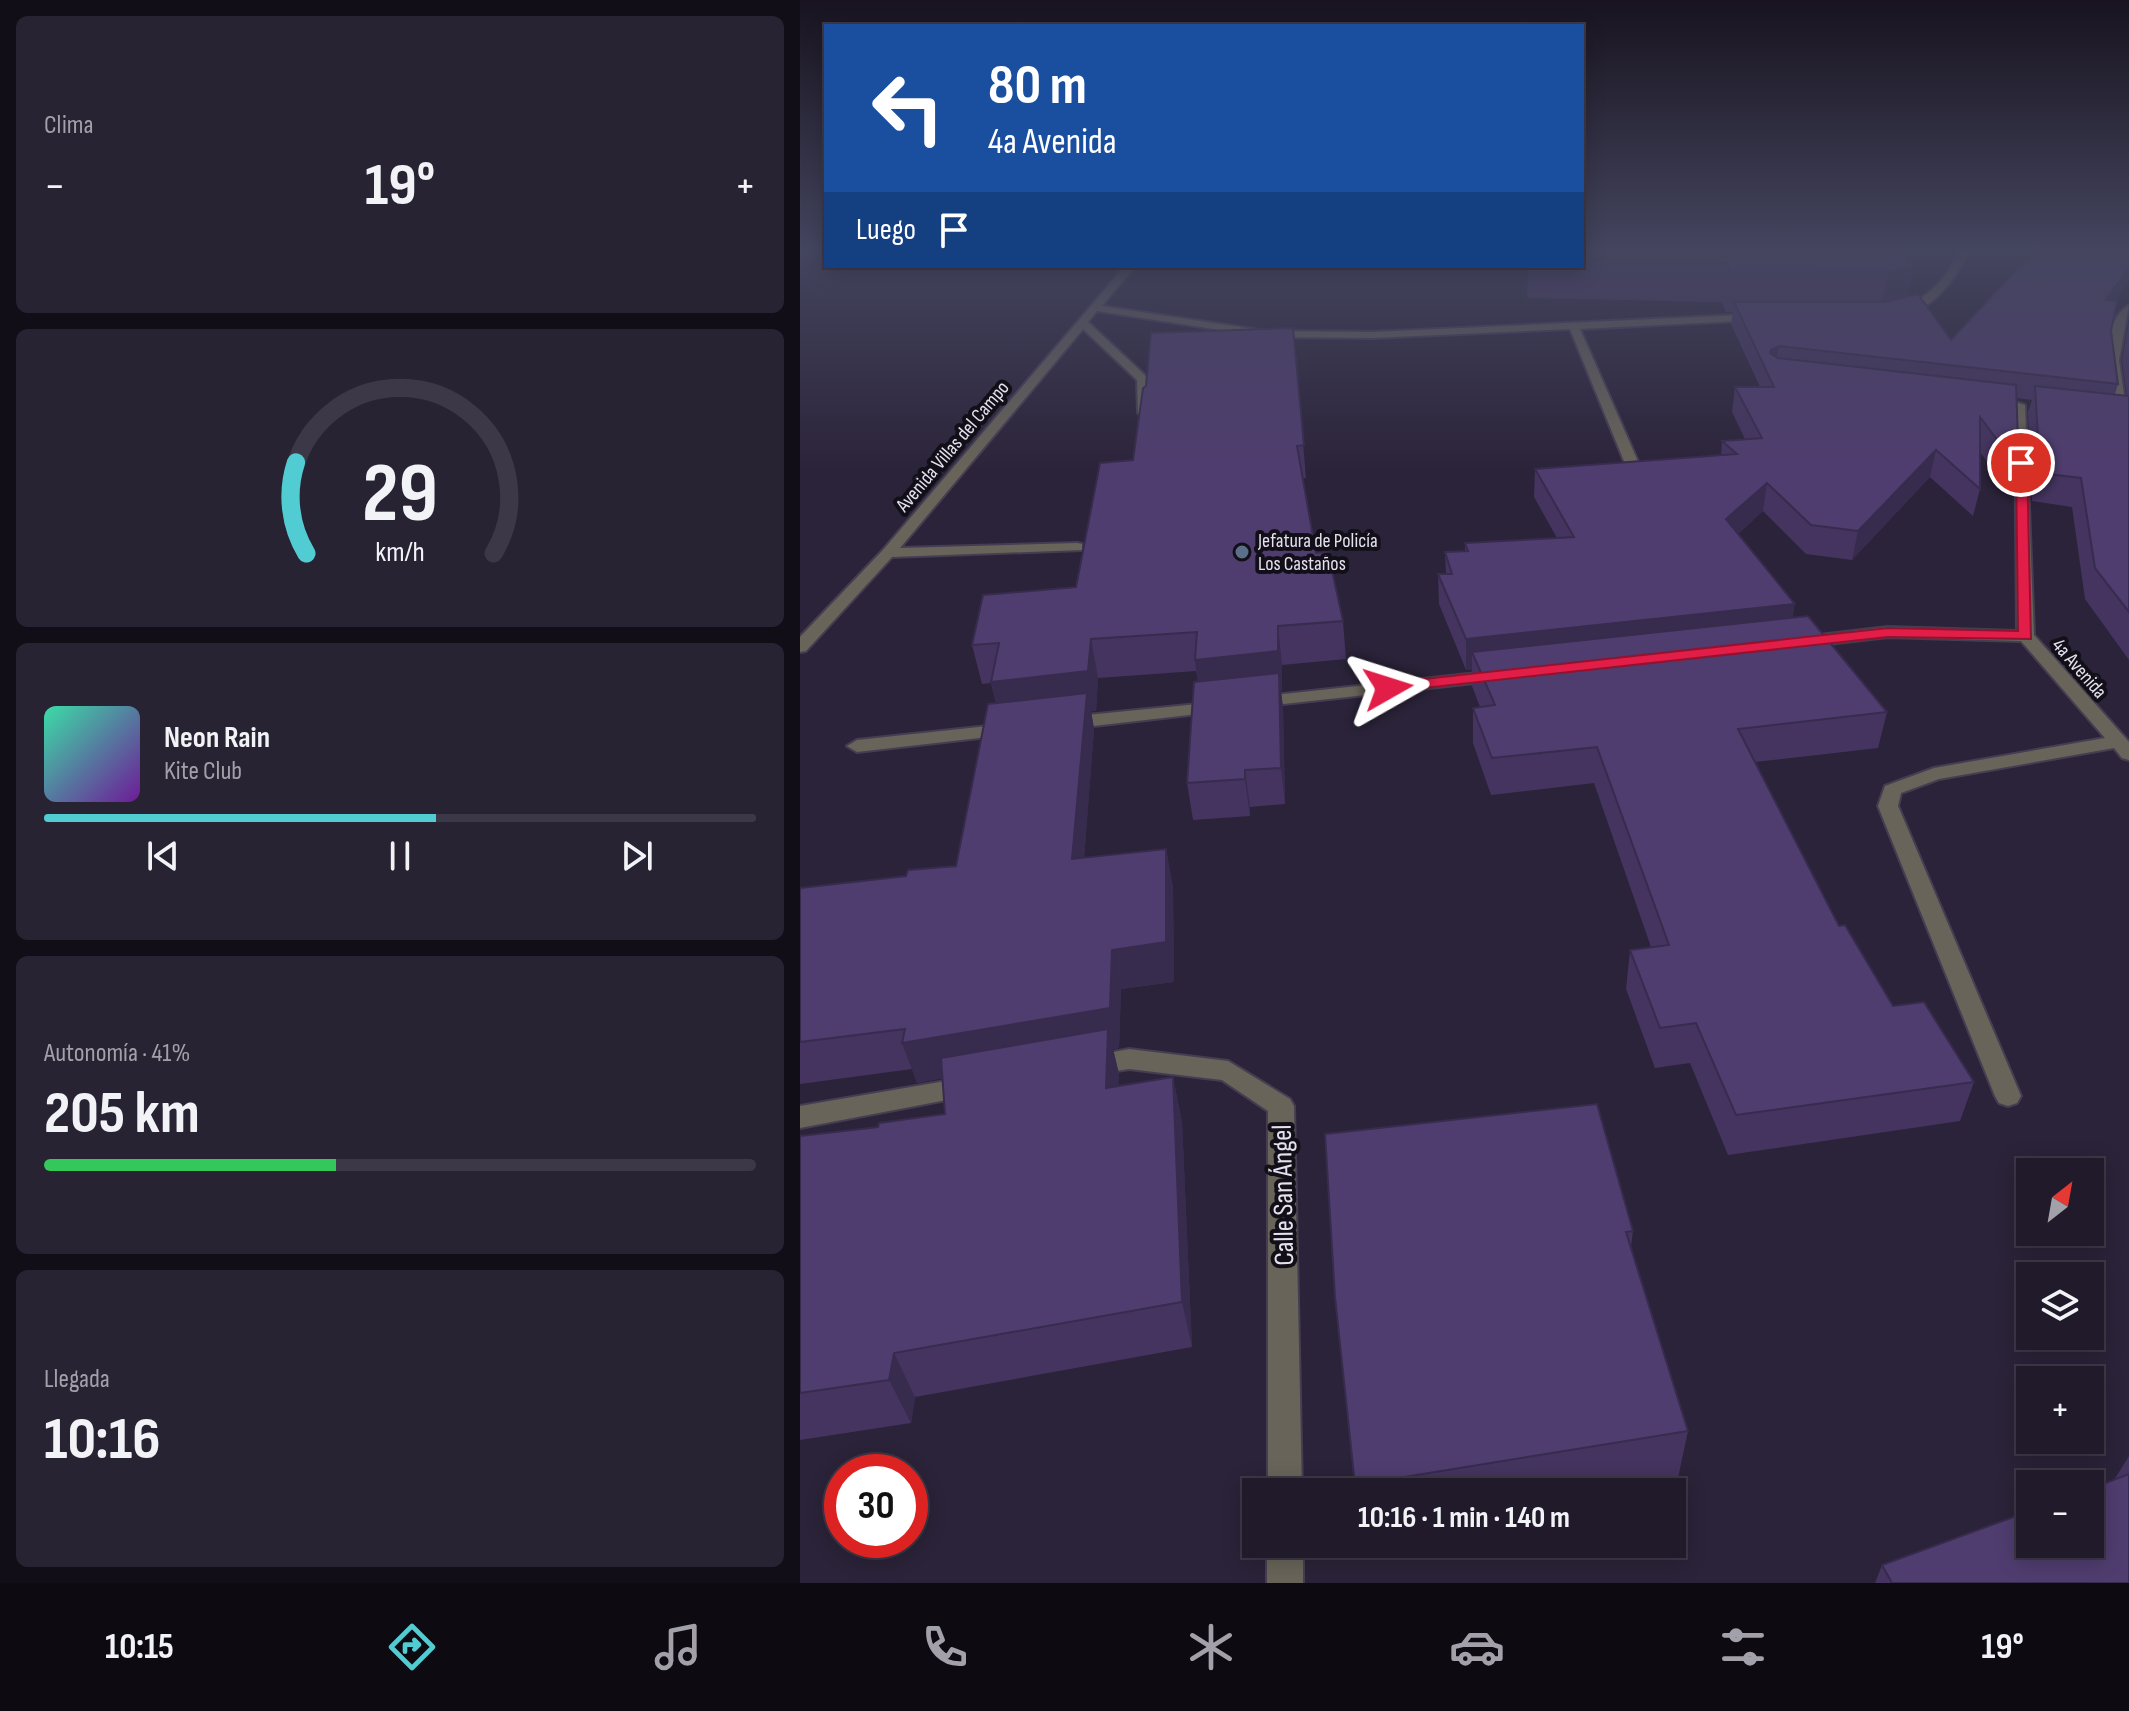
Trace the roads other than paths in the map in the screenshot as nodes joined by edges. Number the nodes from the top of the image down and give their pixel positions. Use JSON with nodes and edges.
{"nodes":[{"id":1,"x":1080,"y":324,"type":"edge"},
{"id":2,"x":1084,"y":324,"type":"edge"},
{"id":3,"x":1199,"y":324,"type":"edge"},
{"id":4,"x":1637,"y":324,"type":"edge"},
{"id":5,"x":2117,"y":324,"type":"edge"},
{"id":6,"x":1574,"y":327,"type":"junction"},
{"id":7,"x":2019,"y":405,"type":"edge"},
{"id":8,"x":1144,"y":413,"type":"edge"},
{"id":9,"x":2107,"y":414,"type":"edge"},
{"id":10,"x":2125,"y":416,"type":"edge"},
{"id":11,"x":1633,"y":466,"type":"edge"},
{"id":12,"x":1077,"y":547,"type":"dead end"},
{"id":13,"x":888,"y":553,"type":"junction"},
{"id":14,"x":2026,"y":636,"type":"junction"},
{"id":15,"x":1777,"y":645,"type":"edge"},
{"id":16,"x":800,"y":647,"type":"edge"},
{"id":17,"x":1508,"y":675,"type":"edge"},
{"id":18,"x":857,"y":746,"type":"dead end"},
{"id":19,"x":2123,"y":748,"type":"edge"},
{"id":20,"x":1066,"y":1070,"type":"edge"},
{"id":21,"x":988,"y":1084,"type":"edge"},
{"id":22,"x":2008,"y":1096,"type":"dead end"},
{"id":23,"x":800,"y":1117,"type":"edge"},
{"id":24,"x":1285,"y":1478,"type":"edge"},
{"id":25,"x":1285,"y":1558,"type":"edge"},
{"id":26,"x":1285,"y":1583,"type":"edge"}],
"edges":[{"from":1,"to":13,"type":"street","name":"Avenida Villas del Campo"},
{"from":2,"to":8,"type":"street"},
{"from":3,"to":6,"type":"street"},
{"from":4,"to":6,"type":"street"},
{"from":5,"to":10,"type":"street"},
{"from":6,"to":11,"type":"street"},
{"from":7,"to":14,"type":"street","name":"4a Avenida"},
{"from":9,"to":10,"type":"street"},
{"from":12,"to":13,"type":"street"},
{"from":13,"to":16,"type":"street","name":"Avenida Villas del Campo"},
{"from":14,"to":15,"type":"street"},
{"from":14,"to":19,"type":"street","name":"4a Avenida"},
{"from":17,"to":18,"type":"street"},
{"from":19,"to":22,"type":"street"},
{"from":20,"to":24,"type":"street","name":"Calle San Ángel"},
{"from":21,"to":23,"type":"street"},
{"from":25,"to":26,"type":"street"}]}
